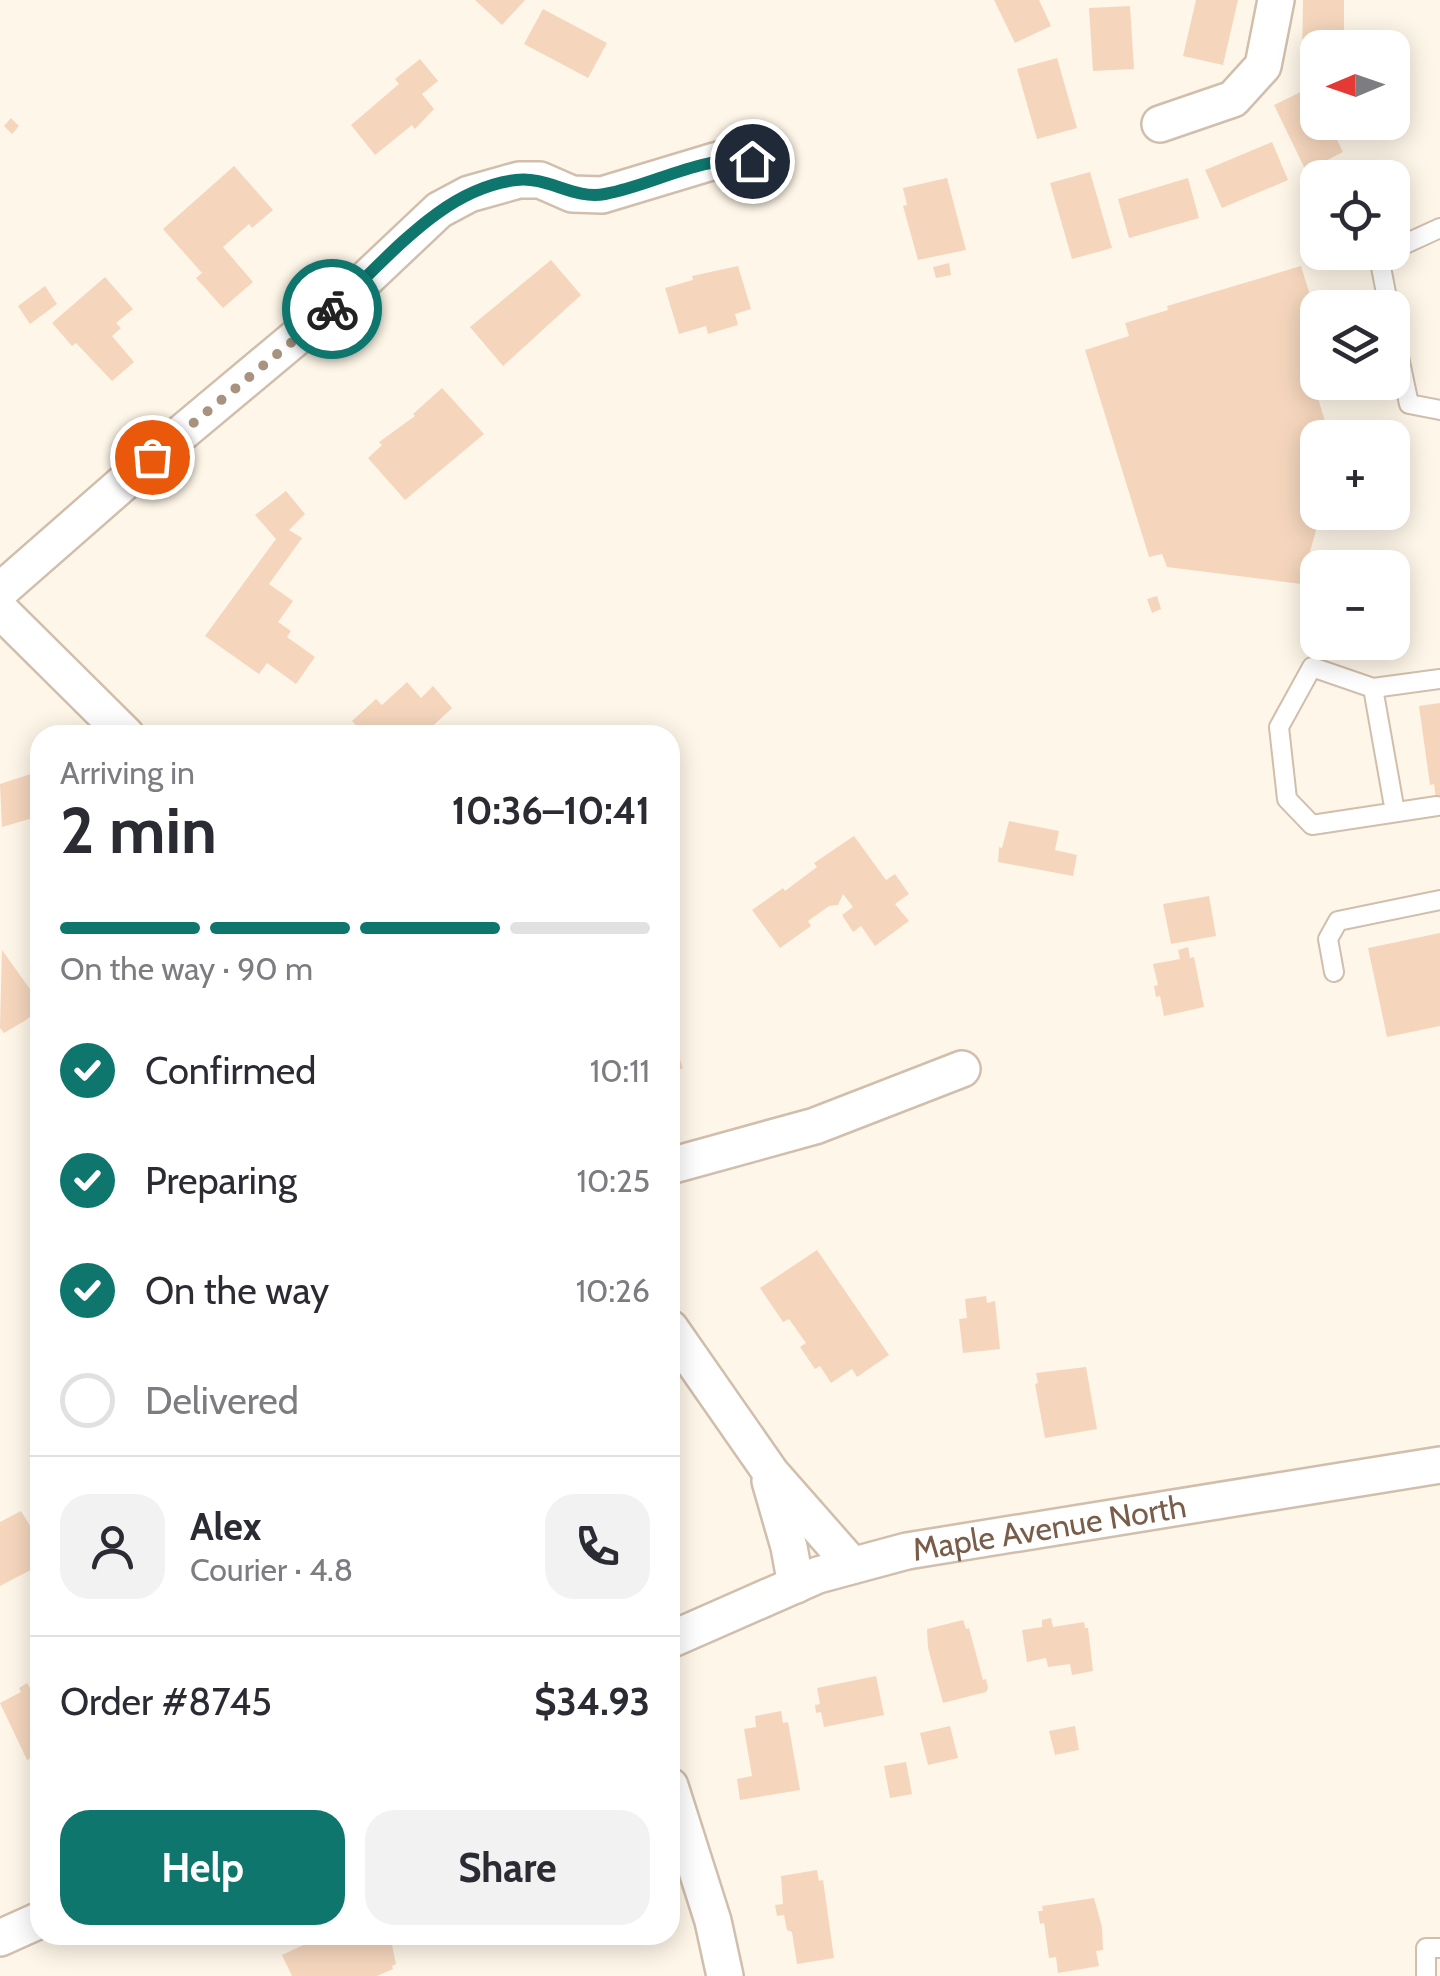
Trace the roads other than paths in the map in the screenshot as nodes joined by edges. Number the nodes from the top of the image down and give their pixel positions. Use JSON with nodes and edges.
{"nodes":[{"id":1,"x":1276,"y":0,"type":"edge"},
{"id":2,"x":1160,"y":124,"type":"dead end"},
{"id":3,"x":752,"y":161,"type":"dead end"},
{"id":4,"x":1440,"y":228,"type":"edge"},
{"id":5,"x":1410,"y":242,"type":"edge"},
{"id":6,"x":1408,"y":400,"type":"edge"},
{"id":7,"x":1440,"y":410,"type":"edge"},
{"id":8,"x":0,"y":591,"type":"edge"},
{"id":9,"x":0,"y":610,"type":"edge"},
{"id":10,"x":1440,"y":679,"type":"edge"},
{"id":11,"x":1373,"y":688,"type":"junction"},
{"id":12,"x":116,"y":725,"type":"edge"},
{"id":13,"x":1437,"y":806,"type":"dead end"},
{"id":14,"x":1395,"y":812,"type":"junction"},
{"id":15,"x":1440,"y":900,"type":"edge"},
{"id":16,"x":1334,"y":972,"type":"dead end"},
{"id":17,"x":962,"y":1069,"type":"dead end"},
{"id":18,"x":680,"y":1163,"type":"edge"},
{"id":19,"x":680,"y":1342,"type":"edge"},
{"id":20,"x":759,"y":1457,"type":"junction"},
{"id":21,"x":1440,"y":1465,"type":"edge"},
{"id":22,"x":851,"y":1564,"type":"junction"},
{"id":23,"x":796,"y":1585,"type":"junction"},
{"id":24,"x":680,"y":1636,"type":"edge"},
{"id":25,"x":680,"y":1817,"type":"edge"},
{"id":26,"x":30,"y":1924,"type":"edge"},
{"id":27,"x":0,"y":1938,"type":"edge"},
{"id":28,"x":1433,"y":1948,"type":"edge"},
{"id":29,"x":724,"y":1976,"type":"edge"},
{"id":30,"x":1426,"y":1976,"type":"edge"}],
"edges":[{"from":1,"to":2,"type":"street"},
{"from":3,"to":8,"type":"street"},
{"from":4,"to":5,"type":"lane"},
{"from":6,"to":7,"type":"lane"},
{"from":9,"to":12,"type":"street"},
{"from":10,"to":11,"type":"lane"},
{"from":11,"to":14,"type":"lane"},
{"from":11,"to":14,"type":"lane"},
{"from":13,"to":14,"type":"lane"},
{"from":15,"to":16,"type":"lane"},
{"from":17,"to":18,"type":"street"},
{"from":19,"to":20,"type":"street"},
{"from":20,"to":22,"type":"street"},
{"from":20,"to":23,"type":"street"},
{"from":21,"to":22,"type":"street","name":"Maple Avenue North"},
{"from":22,"to":23,"type":"street","name":"Maple Avenue North"},
{"from":23,"to":24,"type":"street","name":"Maple Avenue North"},
{"from":25,"to":29,"type":"street"},
{"from":26,"to":27,"type":"street"},
{"from":28,"to":30,"type":"lane"}]}
